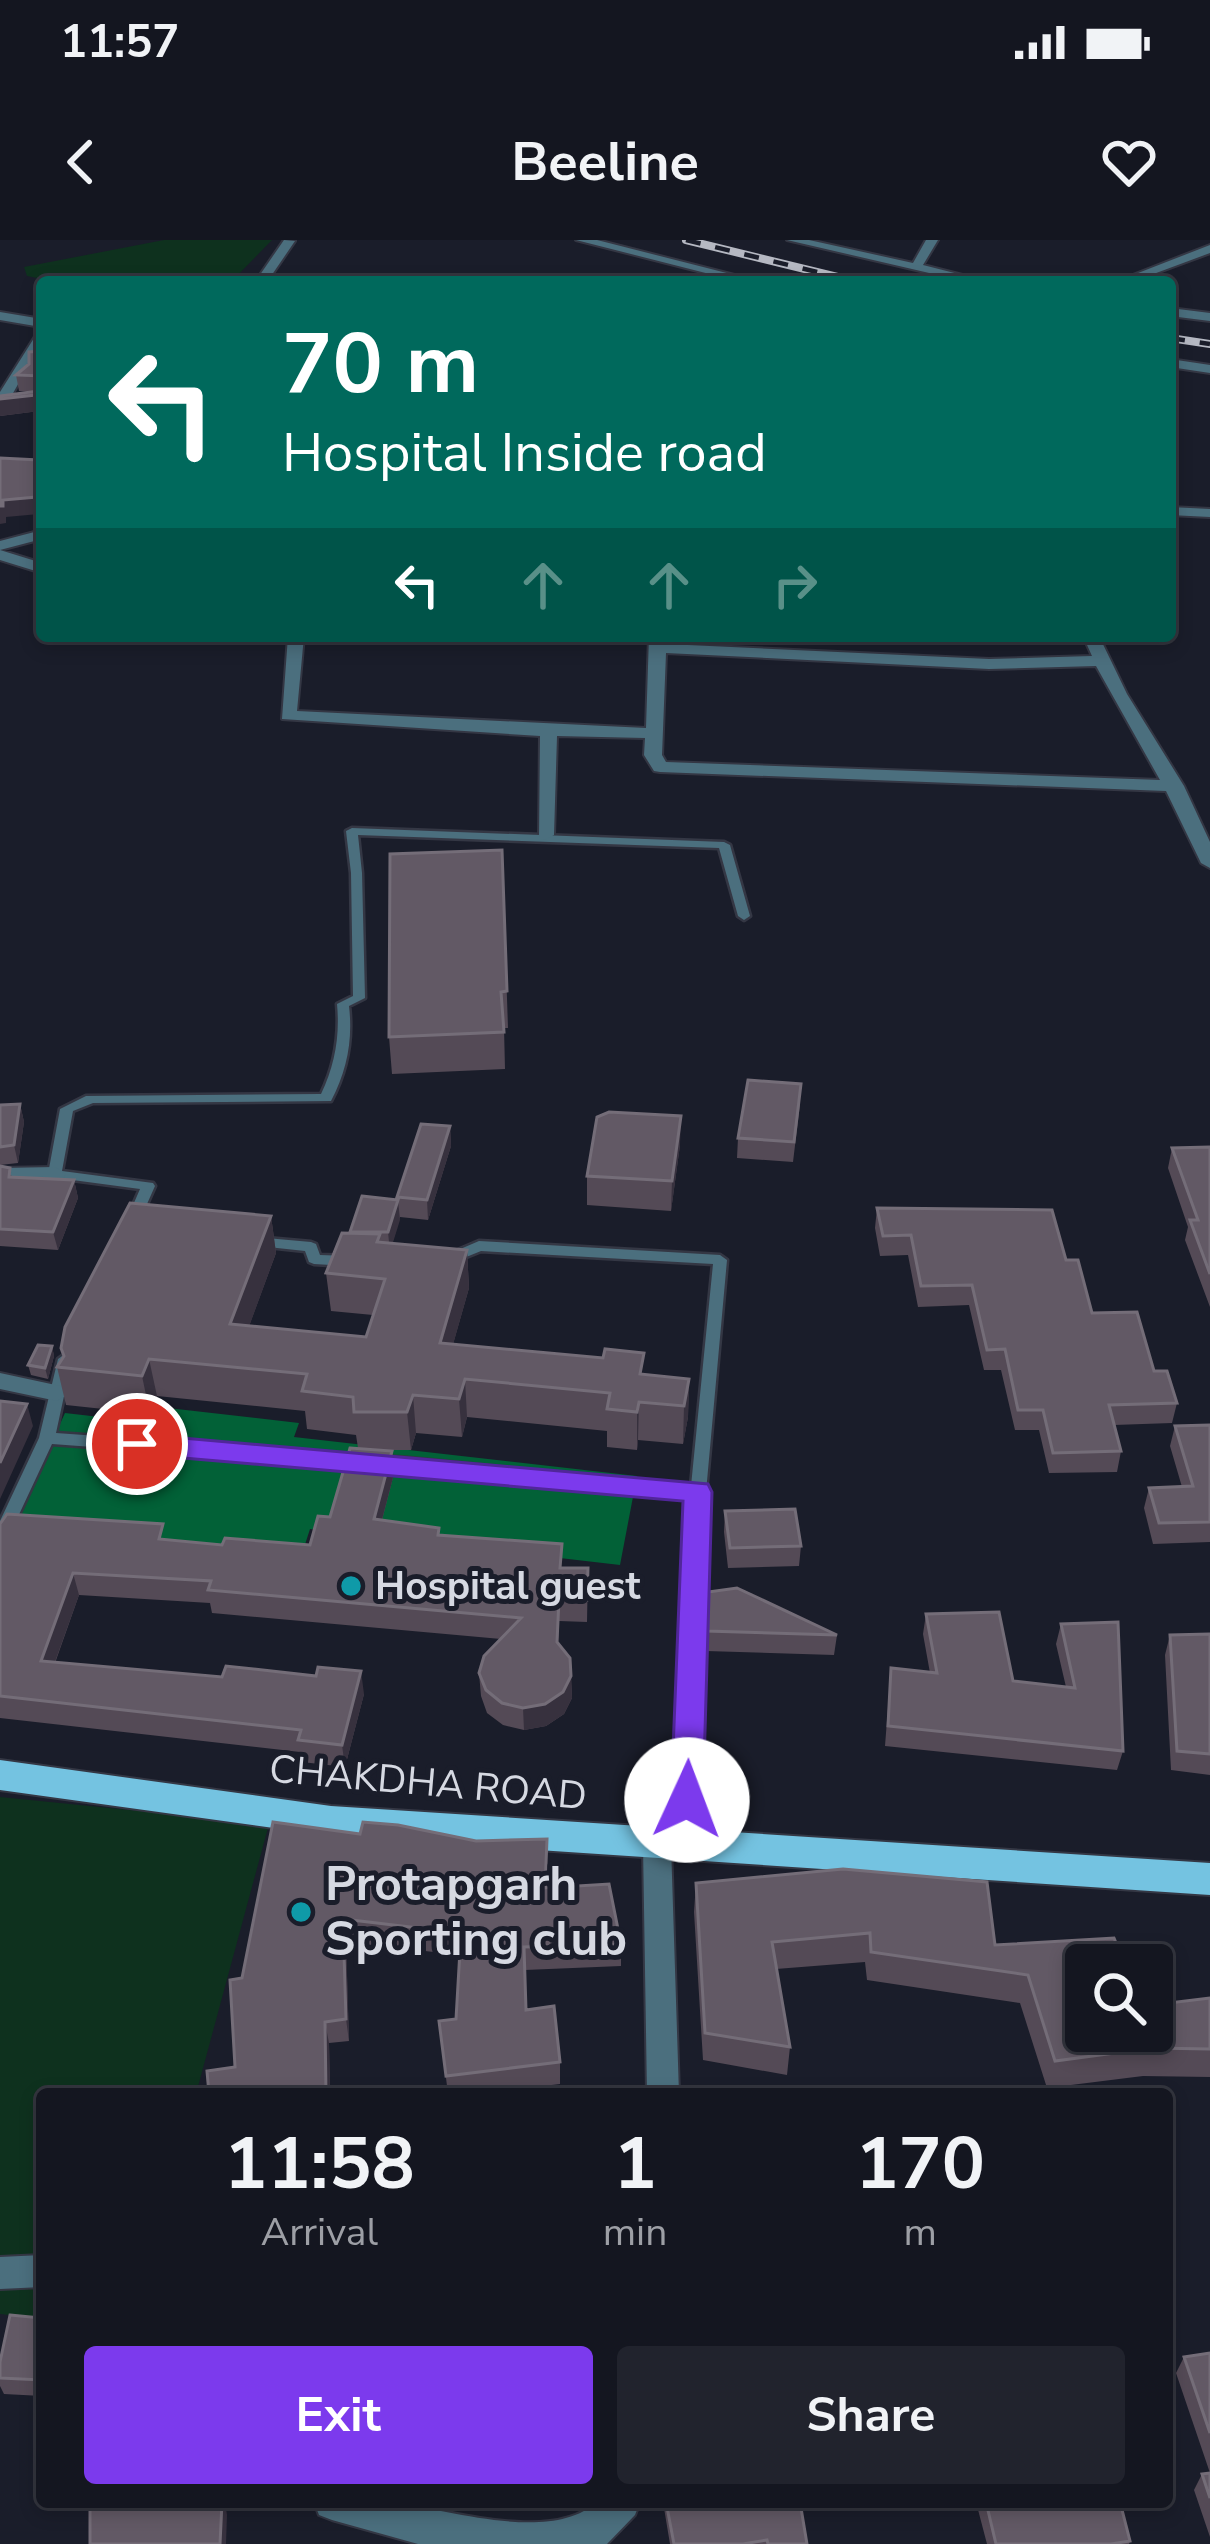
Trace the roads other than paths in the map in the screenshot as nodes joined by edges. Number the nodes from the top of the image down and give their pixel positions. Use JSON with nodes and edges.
{"nodes":[{"id":1,"x":582,"y":240,"type":"edge"},
{"id":2,"x":794,"y":240,"type":"edge"},
{"id":3,"x":932,"y":240,"type":"edge"},
{"id":4,"x":289,"y":241,"type":"edge"},
{"id":5,"x":1210,"y":249,"type":"edge"},
{"id":6,"x":916,"y":267,"type":"junction"},
{"id":7,"x":264,"y":276,"type":"edge"},
{"id":8,"x":731,"y":276,"type":"edge"},
{"id":9,"x":957,"y":276,"type":"edge"},
{"id":10,"x":1136,"y":276,"type":"edge"},
{"id":11,"x":1176,"y":313,"type":"edge"},
{"id":12,"x":0,"y":316,"type":"edge"},
{"id":13,"x":1210,"y":317,"type":"edge"},
{"id":14,"x":36,"y":325,"type":"edge"},
{"id":15,"x":36,"y":338,"type":"edge"},
{"id":16,"x":1176,"y":365,"type":"edge"},
{"id":17,"x":1210,"y":369,"type":"edge"},
{"id":18,"x":23,"y":400,"type":"edge"},
{"id":19,"x":1,"y":402,"type":"edge"},
{"id":20,"x":1176,"y":512,"type":"edge"},
{"id":21,"x":1210,"y":513,"type":"edge"},
{"id":22,"x":36,"y":536,"type":"edge"},
{"id":23,"x":0,"y":551,"type":"edge"},
{"id":24,"x":36,"y":566,"type":"edge"},
{"id":25,"x":295,"y":642,"type":"edge"},
{"id":26,"x":657,"y":642,"type":"edge"},
{"id":27,"x":1093,"y":642,"type":"edge"},
{"id":28,"x":1101,"y":661,"type":"junction"},
{"id":29,"x":549,"y":731,"type":"junction"},
{"id":30,"x":653,"y":733,"type":"junction"},
{"id":31,"x":1175,"y":786,"type":"junction"},
{"id":32,"x":545,"y":835,"type":"junction"},
{"id":33,"x":1210,"y":862,"type":"edge"},
{"id":34,"x":744,"y":916,"type":"dead end"},
{"id":35,"x":55,"y":1174,"type":"junction"},
{"id":36,"x":0,"y":1175,"type":"edge"},
{"id":37,"x":152,"y":1232,"type":"edge"},
{"id":38,"x":243,"y":1241,"type":"edge"},
{"id":39,"x":359,"y":1262,"type":"edge"},
{"id":40,"x":423,"y":1262,"type":"edge"},
{"id":41,"x":72,"y":1344,"type":"edge"},
{"id":42,"x":0,"y":1382,"type":"edge"},
{"id":43,"x":57,"y":1394,"type":"junction"},
{"id":44,"x":47,"y":1438,"type":"junction"},
{"id":45,"x":698,"y":1492,"type":"junction"},
{"id":46,"x":0,"y":1538,"type":"edge"},
{"id":47,"x":0,"y":1775,"type":"edge"},
{"id":48,"x":672,"y":1845,"type":"junction"},
{"id":49,"x":1210,"y":1879,"type":"edge"},
{"id":50,"x":663,"y":2088,"type":"edge"},
{"id":51,"x":36,"y":2271,"type":"edge"},
{"id":52,"x":0,"y":2273,"type":"edge"},
{"id":53,"x":350,"y":2508,"type":"edge"},
{"id":54,"x":616,"y":2508,"type":"edge"},
{"id":55,"x":514,"y":2544,"type":"edge"}],
"edges":[{"from":1,"to":8,"type":"street"},
{"from":2,"to":6,"type":"street"},
{"from":3,"to":6,"type":"street"},
{"from":4,"to":7,"type":"street"},
{"from":5,"to":10,"type":"street"},
{"from":6,"to":9,"type":"street"},
{"from":11,"to":13,"type":"street"},
{"from":12,"to":14,"type":"street"},
{"from":15,"to":19,"type":"street"},
{"from":16,"to":17,"type":"street"},
{"from":18,"to":19,"type":"street"},
{"from":20,"to":21,"type":"street"},
{"from":22,"to":23,"type":"street"},
{"from":23,"to":24,"type":"street"},
{"from":25,"to":29,"type":"street"},
{"from":26,"to":28,"type":"street"},
{"from":26,"to":30,"type":"street"},
{"from":27,"to":28,"type":"street"},
{"from":28,"to":31,"type":"street"},
{"from":29,"to":30,"type":"street"},
{"from":29,"to":32,"type":"street"},
{"from":30,"to":31,"type":"street"},
{"from":31,"to":33,"type":"street"},
{"from":32,"to":34,"type":"lane"},
{"from":32,"to":35,"type":"lane"},
{"from":35,"to":36,"type":"street"},
{"from":35,"to":37,"type":"lane"},
{"from":38,"to":39,"type":"lane"},
{"from":40,"to":45,"type":"lane"},
{"from":41,"to":43,"type":"lane"},
{"from":42,"to":43,"type":"street"},
{"from":43,"to":44,"type":"lane"},
{"from":44,"to":45,"type":"lane"},
{"from":44,"to":46,"type":"lane"},
{"from":45,"to":48,"type":"lane"},
{"from":47,"to":48,"type":"main road","name":"CHAKDHA ROAD"},
{"from":48,"to":49,"type":"main road","name":"CHAKDHA ROAD"},
{"from":48,"to":50,"type":"street"},
{"from":51,"to":52,"type":"street"},
{"from":53,"to":55,"type":"street"},
{"from":54,"to":55,"type":"street"}]}
